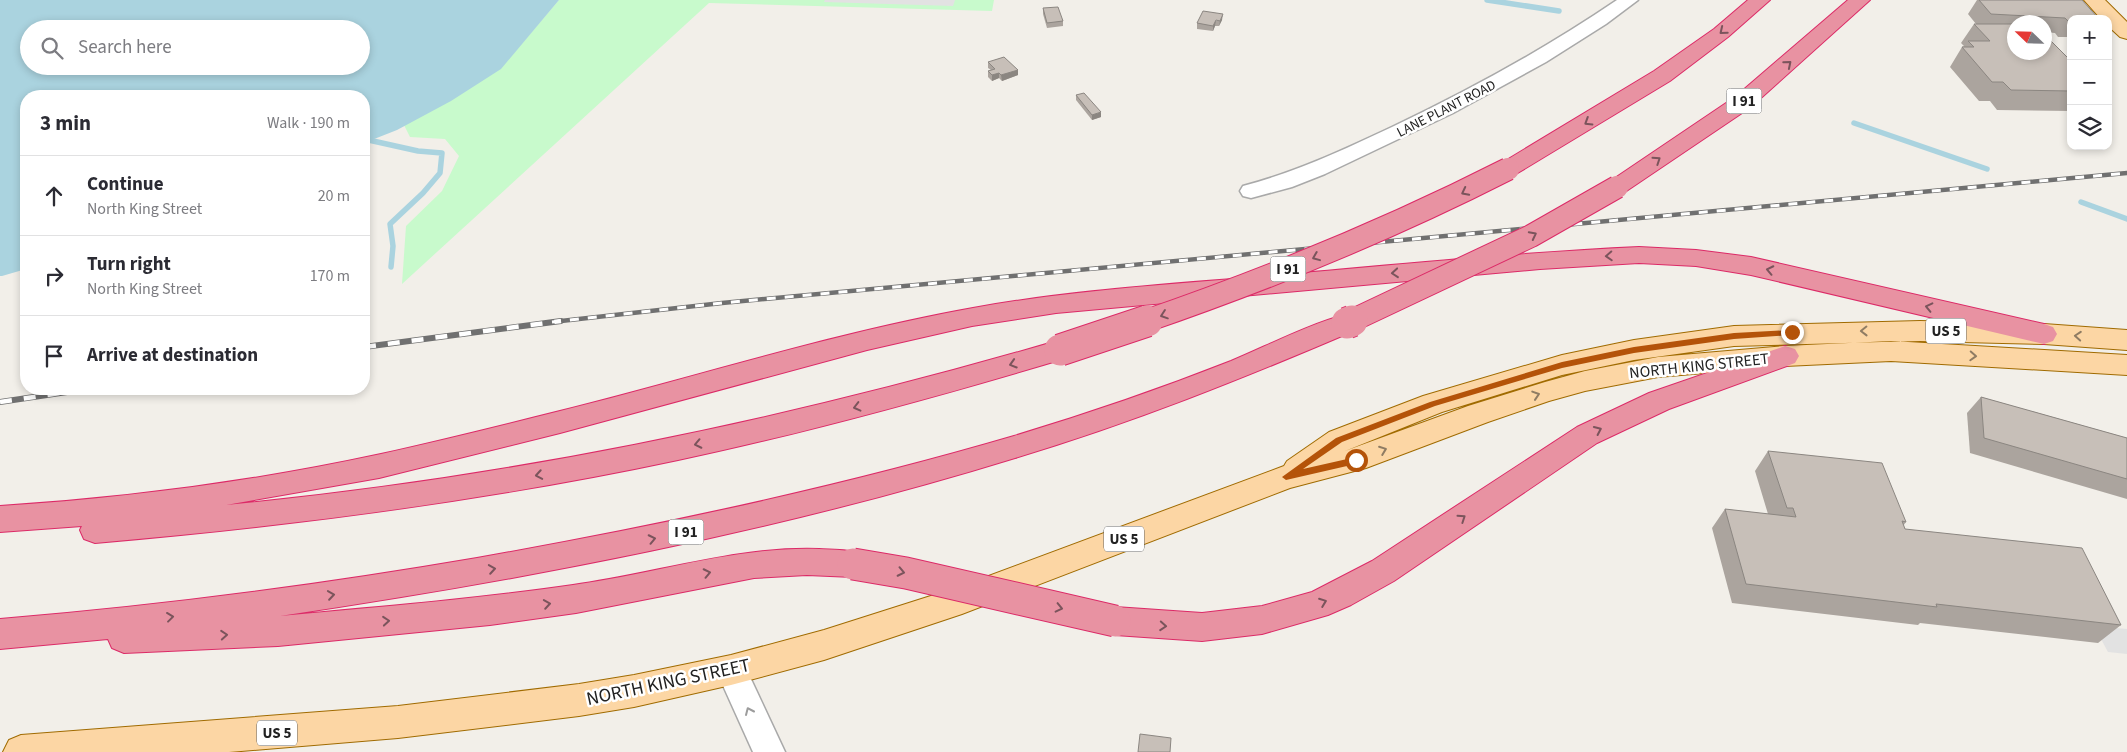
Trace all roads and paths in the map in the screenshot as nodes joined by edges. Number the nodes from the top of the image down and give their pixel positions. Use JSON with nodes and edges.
{"nodes":[{"id":1,"x":1629,"y":0,"type":"edge"},
{"id":2,"x":1760,"y":0,"type":"edge"},
{"id":3,"x":1860,"y":0,"type":"edge"},
{"id":4,"x":2094,"y":0,"type":"edge"},
{"id":5,"x":2127,"y":33,"type":"edge"},
{"id":6,"x":1251,"y":191,"type":"dead end"},
{"id":7,"x":2044,"y":334,"type":"junction"},
{"id":8,"x":2127,"y":340,"type":"edge"},
{"id":9,"x":1785,"y":356,"type":"junction"},
{"id":10,"x":2127,"y":365,"type":"edge"},
{"id":11,"x":1286,"y":477,"type":"junction"},
{"id":12,"x":0,"y":520,"type":"edge"},
{"id":13,"x":0,"y":537,"type":"edge"},
{"id":14,"x":0,"y":634,"type":"edge"},
{"id":15,"x":0,"y":639,"type":"edge"},
{"id":16,"x":731,"y":670,"type":"junction"},
{"id":17,"x":21,"y":752,"type":"edge"},
{"id":18,"x":769,"y":752,"type":"edge"}],
"edges":[{"from":1,"to":6,"type":"street","name":"LANE PLANT ROAD"},
{"from":2,"to":13,"type":"highway","number":"I 91","one_way":true,"bridge":true},
{"from":14,"to":3,"type":"highway","number":"I 91","one_way":true,"bridge":true},
{"from":4,"to":5,"type":"main road"},
{"from":8,"to":7,"type":"main road","name":"NORTH KING STREET","number":"US 5","one_way":true},
{"from":7,"to":11,"type":"main road","name":"NORTH KING STREET","number":"US 5","one_way":true},
{"from":7,"to":12,"type":"highway","one_way":true},
{"from":9,"to":10,"type":"main road","name":"NORTH KING STREET","number":"US 5","one_way":true},
{"from":11,"to":9,"type":"main road","name":"NORTH KING STREET","number":"US 5","one_way":true},
{"from":15,"to":9,"type":"highway","one_way":true,"bridge":true},
{"from":11,"to":16,"type":"main road","name":"NORTH KING STREET","number":"US 5"},
{"from":16,"to":17,"type":"main road","name":"NORTH KING STREET","number":"US 5"},
{"from":18,"to":16,"type":"street","one_way":true}]}
